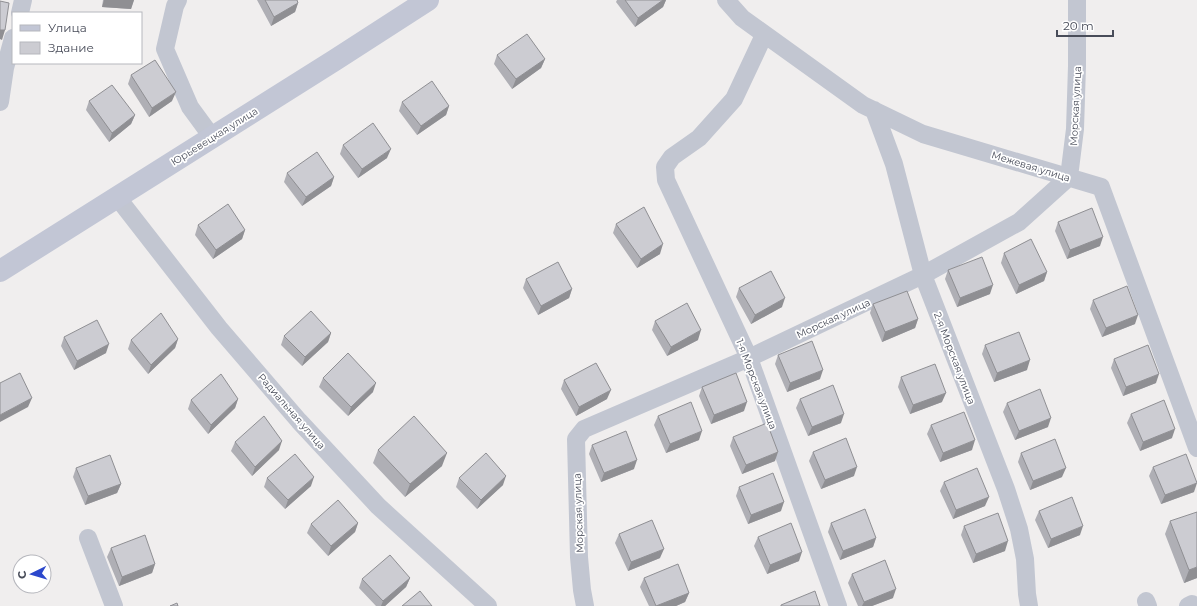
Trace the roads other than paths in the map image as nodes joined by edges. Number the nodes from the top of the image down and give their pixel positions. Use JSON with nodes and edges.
{"nodes":[{"id":1,"x":23,"y":0,"type":"edge"},
{"id":2,"x":178,"y":0,"type":"edge"},
{"id":3,"x":428,"y":0,"type":"edge"},
{"id":4,"x":726,"y":0,"type":"edge"},
{"id":5,"x":1077,"y":0,"type":"edge"},
{"id":6,"x":20,"y":12,"type":"edge"},
{"id":7,"x":764,"y":35,"type":"junction"},
{"id":8,"x":12,"y":41,"type":"edge"},
{"id":9,"x":2,"y":70,"type":"edge"},
{"id":10,"x":0,"y":102,"type":"edge"},
{"id":11,"x":874,"y":110,"type":"junction"},
{"id":12,"x":212,"y":138,"type":"junction"},
{"id":13,"x":1069,"y":177,"type":"junction"},
{"id":14,"x":117,"y":197,"type":"junction"},
{"id":15,"x":0,"y":271,"type":"edge"},
{"id":16,"x":923,"y":275,"type":"junction"},
{"id":17,"x":749,"y":358,"type":"junction"},
{"id":18,"x":1197,"y":448,"type":"edge"},
{"id":19,"x":88,"y":538,"type":"dead end"},
{"id":20,"x":114,"y":606,"type":"edge"},
{"id":21,"x":488,"y":606,"type":"edge"},
{"id":22,"x":585,"y":606,"type":"edge"},
{"id":23,"x":838,"y":606,"type":"edge"},
{"id":24,"x":1029,"y":606,"type":"edge"}],
"edges":[{"from":1,"to":6,"type":"street"},
{"from":2,"to":12,"type":"street"},
{"from":3,"to":12,"type":"main road","name":"Юрьевецкая улица"},
{"from":4,"to":7,"type":"street","name":"Межевая улица"},
{"from":5,"to":13,"type":"street","name":"Морская улица"},
{"from":7,"to":11,"type":"street","name":"Межевая улица"},
{"from":7,"to":17,"type":"street","name":"1-я Морская улица"},
{"from":8,"to":9,"type":"street"},
{"from":9,"to":10,"type":"street"},
{"from":11,"to":13,"type":"street","name":"Межевая улица"},
{"from":11,"to":16,"type":"street","name":"2-я Морская улица"},
{"from":12,"to":14,"type":"main road","name":"Юрьевецкая улица"},
{"from":13,"to":16,"type":"street","name":"Морская улица"},
{"from":13,"to":18,"type":"street","name":"Межевая улица"},
{"from":14,"to":15,"type":"main road","name":"Юрьевецкая улица"},
{"from":14,"to":21,"type":"street","name":"Радиальная улица"},
{"from":16,"to":17,"type":"street","name":"Морская улица"},
{"from":16,"to":24,"type":"street","name":"2-я Морская улица"},
{"from":17,"to":22,"type":"street","name":"Морская улица"},
{"from":17,"to":23,"type":"street","name":"1-я Морская улица"},
{"from":19,"to":20,"type":"street"}]}
